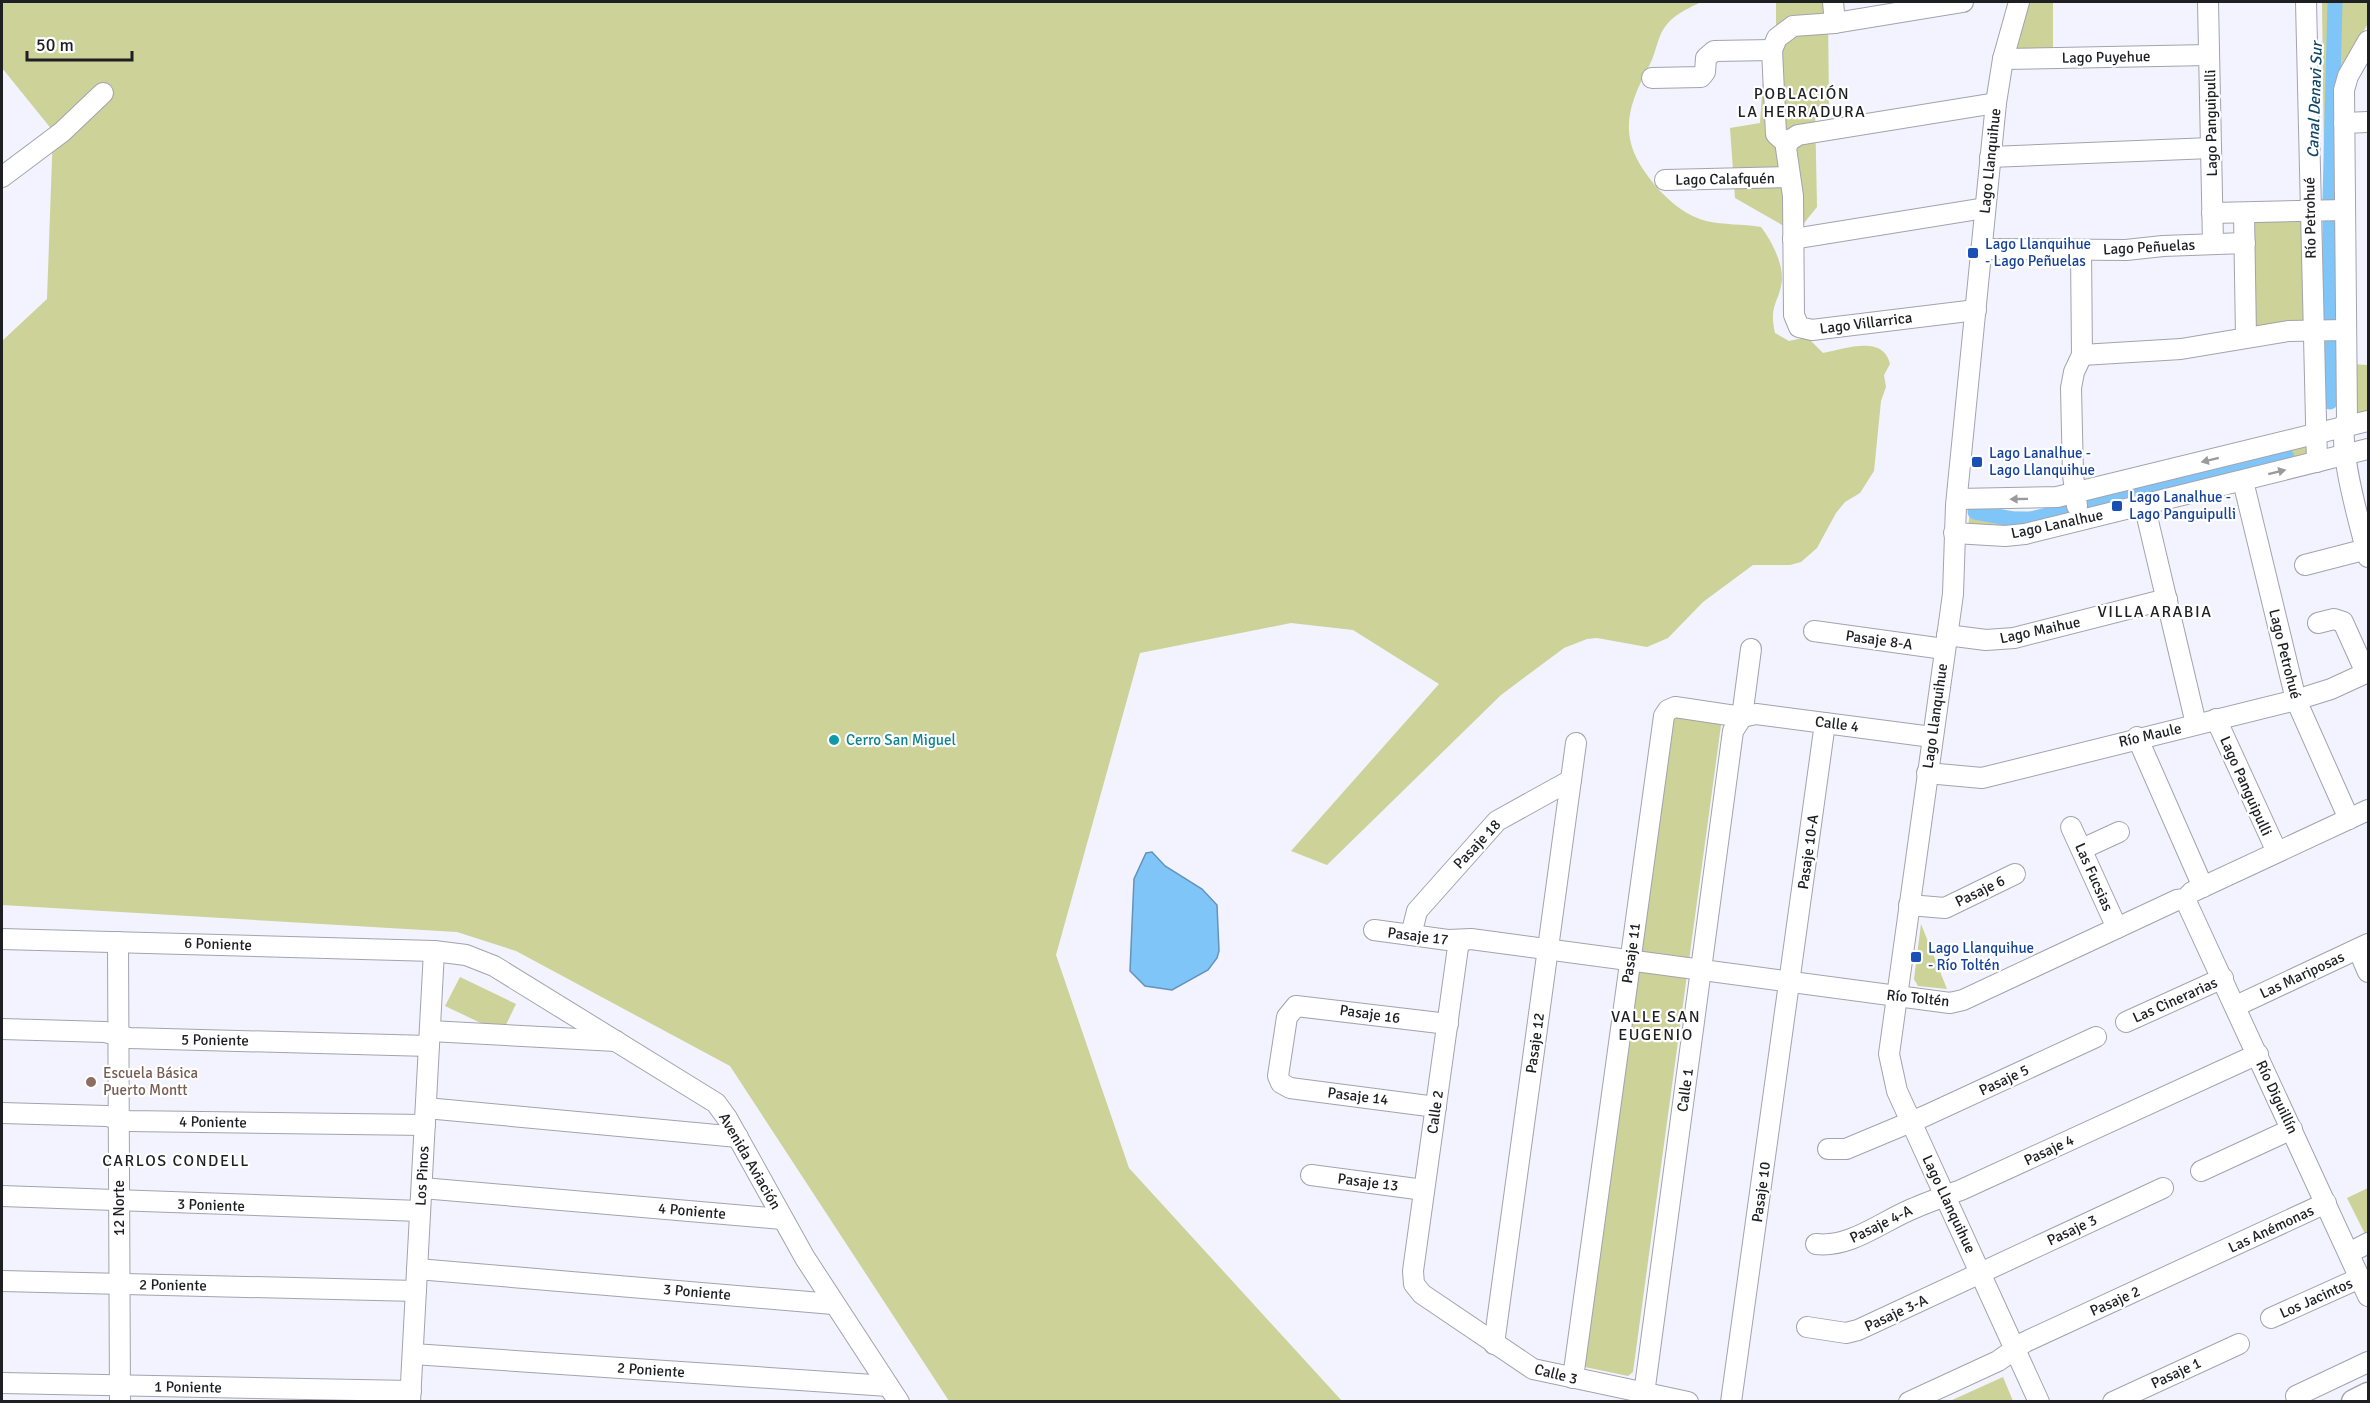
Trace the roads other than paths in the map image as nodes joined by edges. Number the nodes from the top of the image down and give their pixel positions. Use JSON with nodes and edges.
{"nodes":[{"id":1,"x":1833,"y":2,"type":"edge"},
{"id":2,"x":1963,"y":2,"type":"edge"},
{"id":3,"x":2019,"y":2,"type":"edge"},
{"id":4,"x":2208,"y":2,"type":"edge"},
{"id":5,"x":2306,"y":2,"type":"edge"},
{"id":6,"x":1835,"y":23,"type":"junction"},
{"id":7,"x":2368,"y":41,"type":"edge"},
{"id":8,"x":1772,"y":50,"type":"junction"},
{"id":9,"x":2209,"y":55,"type":"junction"},
{"id":10,"x":2003,"y":59,"type":"junction"},
{"id":11,"x":1652,"y":78,"type":"dead end"},
{"id":12,"x":103,"y":93,"type":"dead end"},
{"id":13,"x":1996,"y":103,"type":"junction"},
{"id":14,"x":2368,"y":122,"type":"edge"},
{"id":15,"x":2344,"y":123,"type":"junction"},
{"id":16,"x":1787,"y":144,"type":"junction"},
{"id":17,"x":2211,"y":148,"type":"junction"},
{"id":18,"x":1990,"y":157,"type":"junction"},
{"id":19,"x":2,"y":177,"type":"edge"},
{"id":20,"x":1788,"y":177,"type":"junction"},
{"id":21,"x":1665,"y":180,"type":"dead end"},
{"id":22,"x":1985,"y":208,"type":"junction"},
{"id":23,"x":2345,"y":210,"type":"junction"},
{"id":24,"x":2310,"y":211,"type":"junction"},
{"id":25,"x":2212,"y":213,"type":"junction"},
{"id":26,"x":2244,"y":213,"type":"junction"},
{"id":27,"x":1793,"y":239,"type":"junction"},
{"id":28,"x":2245,"y":243,"type":"junction"},
{"id":29,"x":2213,"y":244,"type":"junction"},
{"id":30,"x":1981,"y":249,"type":"junction"},
{"id":31,"x":2081,"y":250,"type":"junction"},
{"id":32,"x":1976,"y":310,"type":"junction"},
{"id":33,"x":2313,"y":330,"type":"junction"},
{"id":34,"x":2346,"y":330,"type":"junction"},
{"id":35,"x":2246,"y":337,"type":"junction"},
{"id":36,"x":2082,"y":355,"type":"junction"},
{"id":37,"x":2368,"y":421,"type":"edge"},
{"id":38,"x":2342,"y":428,"type":"junction"},
{"id":39,"x":2315,"y":435,"type":"junction"},
{"id":40,"x":2368,"y":450,"type":"edge"},
{"id":41,"x":2345,"y":455,"type":"junction"},
{"id":42,"x":2317,"y":462,"type":"junction"},
{"id":43,"x":2243,"y":481,"type":"junction"},
{"id":44,"x":2074,"y":493,"type":"junction"},
{"id":45,"x":1957,"y":499,"type":"junction"},
{"id":46,"x":2144,"y":504,"type":"junction"},
{"id":47,"x":2081,"y":520,"type":"junction"},
{"id":48,"x":1954,"y":533,"type":"junction"},
{"id":49,"x":2368,"y":553,"type":"edge"},
{"id":50,"x":2305,"y":565,"type":"dead end"},
{"id":51,"x":2167,"y":599,"type":"junction"},
{"id":52,"x":2318,"y":623,"type":"dead end"},
{"id":53,"x":1814,"y":631,"type":"dead end"},
{"id":54,"x":1946,"y":642,"type":"junction"},
{"id":55,"x":1751,"y":649,"type":"dead end"},
{"id":56,"x":2367,"y":672,"type":"edge"},
{"id":57,"x":2296,"y":700,"type":"junction"},
{"id":58,"x":1742,"y":717,"type":"junction"},
{"id":59,"x":2216,"y":719,"type":"junction"},
{"id":60,"x":1825,"y":723,"type":"junction"},
{"id":61,"x":2196,"y":724,"type":"junction"},
{"id":62,"x":1932,"y":737,"type":"junction"},
{"id":63,"x":2137,"y":737,"type":"junction"},
{"id":64,"x":1576,"y":743,"type":"dead end"},
{"id":65,"x":1927,"y":773,"type":"junction"},
{"id":66,"x":1570,"y":780,"type":"junction"},
{"id":67,"x":2368,"y":810,"type":"edge"},
{"id":68,"x":2349,"y":819,"type":"junction"},
{"id":69,"x":2071,"y":827,"type":"dead end"},
{"id":70,"x":2119,"y":832,"type":"dead end"},
{"id":71,"x":2082,"y":849,"type":"junction"},
{"id":72,"x":2277,"y":852,"type":"junction"},
{"id":73,"x":2015,"y":874,"type":"dead end"},
{"id":74,"x":2204,"y":886,"type":"junction"},
{"id":75,"x":2185,"y":899,"type":"junction"},
{"id":76,"x":1909,"y":905,"type":"junction"},
{"id":77,"x":2117,"y":928,"type":"junction"},
{"id":78,"x":1374,"y":930,"type":"dead end"},
{"id":79,"x":1411,"y":935,"type":"junction"},
{"id":80,"x":2,"y":939,"type":"edge"},
{"id":81,"x":1463,"y":940,"type":"junction"},
{"id":82,"x":118,"y":942,"type":"junction"},
{"id":83,"x":2363,"y":947,"type":"edge"},
{"id":84,"x":1547,"y":949,"type":"junction"},
{"id":85,"x":434,"y":951,"type":"junction"},
{"id":86,"x":1630,"y":960,"type":"junction"},
{"id":87,"x":1701,"y":970,"type":"junction"},
{"id":88,"x":2368,"y":972,"type":"edge"},
{"id":89,"x":2223,"y":978,"type":"junction"},
{"id":90,"x":1790,"y":982,"type":"junction"},
{"id":91,"x":1897,"y":996,"type":"junction"},
{"id":92,"x":2236,"y":1006,"type":"junction"},
{"id":93,"x":2127,"y":1022,"type":"dead end"},
{"id":94,"x":1448,"y":1024,"type":"junction"},
{"id":95,"x":2,"y":1029,"type":"edge"},
{"id":96,"x":118,"y":1035,"type":"junction"},
{"id":97,"x":2096,"y":1037,"type":"dead end"},
{"id":98,"x":430,"y":1038,"type":"junction"},
{"id":99,"x":618,"y":1041,"type":"junction"},
{"id":100,"x":2258,"y":1054,"type":"junction"},
{"id":101,"x":1281,"y":1083,"type":"joint"},
{"id":102,"x":1436,"y":1107,"type":"junction"},
{"id":103,"x":2,"y":1113,"type":"edge"},
{"id":104,"x":425,"y":1117,"type":"junction"},
{"id":105,"x":119,"y":1118,"type":"junction"},
{"id":106,"x":1911,"y":1121,"type":"junction"},
{"id":107,"x":2292,"y":1129,"type":"junction"},
{"id":108,"x":738,"y":1137,"type":"junction"},
{"id":109,"x":1828,"y":1149,"type":"dead end"},
{"id":110,"x":2201,"y":1171,"type":"dead end"},
{"id":111,"x":1311,"y":1175,"type":"dead end"},
{"id":112,"x":422,"y":1188,"type":"junction"},
{"id":113,"x":2163,"y":1188,"type":"dead end"},
{"id":114,"x":1424,"y":1190,"type":"junction"},
{"id":115,"x":2,"y":1196,"type":"edge"},
{"id":116,"x":1945,"y":1196,"type":"junction"},
{"id":117,"x":119,"y":1201,"type":"junction"},
{"id":118,"x":2326,"y":1203,"type":"junction"},
{"id":119,"x":420,"y":1211,"type":"junction"},
{"id":120,"x":782,"y":1219,"type":"junction"},
{"id":121,"x":2368,"y":1243,"type":"edge"},
{"id":122,"x":1816,"y":1244,"type":"dead end"},
{"id":123,"x":2349,"y":1252,"type":"junction"},
{"id":124,"x":2215,"y":1255,"type":"joint"},
{"id":125,"x":417,"y":1269,"type":"junction"},
{"id":126,"x":1980,"y":1273,"type":"junction"},
{"id":127,"x":2360,"y":1278,"type":"junction"},
{"id":128,"x":2,"y":1281,"type":"edge"},
{"id":129,"x":120,"y":1284,"type":"junction"},
{"id":130,"x":1414,"y":1284,"type":"joint"},
{"id":131,"x":416,"y":1291,"type":"junction"},
{"id":132,"x":2368,"y":1296,"type":"edge"},
{"id":133,"x":833,"y":1304,"type":"junction"},
{"id":134,"x":2271,"y":1318,"type":"dead end"},
{"id":135,"x":1807,"y":1327,"type":"dead end"},
{"id":136,"x":1494,"y":1344,"type":"junction"},
{"id":137,"x":2239,"y":1344,"type":"dead end"},
{"id":138,"x":2015,"y":1349,"type":"junction"},
{"id":139,"x":413,"y":1354,"type":"junction"},
{"id":140,"x":2368,"y":1362,"type":"edge"},
{"id":141,"x":1573,"y":1378,"type":"junction"},
{"id":142,"x":2,"y":1383,"type":"edge"},
{"id":143,"x":120,"y":1393,"type":"edge"},
{"id":144,"x":894,"y":1394,"type":"edge"},
{"id":145,"x":1644,"y":1394,"type":"junction"},
{"id":146,"x":2368,"y":1395,"type":"edge"},
{"id":147,"x":411,"y":1396,"type":"edge"},
{"id":148,"x":2296,"y":1396,"type":"dead end"},
{"id":149,"x":1688,"y":1401,"type":"edge"},
{"id":150,"x":1731,"y":1401,"type":"edge"},
{"id":151,"x":1909,"y":1401,"type":"edge"},
{"id":152,"x":2039,"y":1401,"type":"edge"},
{"id":153,"x":2113,"y":1401,"type":"edge"},
{"id":154,"x":2354,"y":1401,"type":"edge"}],
"edges":[{"from":1,"to":6,"type":"street"},
{"from":2,"to":6,"type":"street"},
{"from":3,"to":10,"type":"street","name":"Lago Llanquihue"},
{"from":4,"to":9,"type":"street","name":"Lago Panguipulli"},
{"from":5,"to":24,"type":"street","name":"Río Petrohué"},
{"from":6,"to":8,"type":"street"},
{"from":7,"to":15,"type":"street"},
{"from":8,"to":11,"type":"street"},
{"from":8,"to":16,"type":"street"},
{"from":9,"to":10,"type":"street","name":"Lago Puyehue"},
{"from":9,"to":17,"type":"street","name":"Lago Panguipulli"},
{"from":10,"to":13,"type":"street","name":"Lago Llanquihue"},
{"from":12,"to":19,"type":"street"},
{"from":13,"to":16,"type":"street"},
{"from":13,"to":18,"type":"street","name":"Lago Llanquihue"},
{"from":14,"to":15,"type":"street"},
{"from":15,"to":23,"type":"street"},
{"from":16,"to":20,"type":"street","name":"Lago Calafquén"},
{"from":17,"to":18,"type":"street"},
{"from":17,"to":25,"type":"street","name":"Lago Panguipulli"},
{"from":18,"to":22,"type":"street","name":"Lago Llanquihue"},
{"from":20,"to":21,"type":"street","name":"Lago Calafquén"},
{"from":20,"to":27,"type":"street","name":"Lago Villarrica"},
{"from":22,"to":27,"type":"street"},
{"from":22,"to":30,"type":"street","name":"Lago Llanquihue"},
{"from":23,"to":24,"type":"street"},
{"from":23,"to":34,"type":"street"},
{"from":24,"to":26,"type":"street"},
{"from":24,"to":33,"type":"street","name":"Río Petrohué"},
{"from":25,"to":26,"type":"street"},
{"from":25,"to":29,"type":"street","name":"Lago Panguipulli"},
{"from":26,"to":28,"type":"street"},
{"from":27,"to":32,"type":"street","name":"Lago Villarrica"},
{"from":28,"to":29,"type":"street","name":"Lago Peñuelas"},
{"from":28,"to":35,"type":"street"},
{"from":29,"to":31,"type":"street","name":"Lago Peñuelas"},
{"from":30,"to":31,"type":"street","name":"Lago Peñuelas"},
{"from":30,"to":32,"type":"street","name":"Lago Llanquihue"},
{"from":31,"to":36,"type":"street"},
{"from":32,"to":45,"type":"street","name":"Lago Llanquihue"},
{"from":33,"to":34,"type":"street"},
{"from":33,"to":35,"type":"street"},
{"from":33,"to":39,"type":"street","name":"Río Petrohué"},
{"from":34,"to":38,"type":"street"},
{"from":35,"to":36,"type":"street"},
{"from":36,"to":44,"type":"street"},
{"from":37,"to":38,"type":"street","name":"Lago Lanalhue"},
{"from":38,"to":39,"type":"street","name":"Lago Lanalhue"},
{"from":38,"to":41,"type":"street"},
{"from":39,"to":42,"type":"street","name":"Río Petrohué"},
{"from":39,"to":44,"type":"street","name":"Lago Lanalhue","one_way":true},
{"from":40,"to":41,"type":"street","name":"Lago Lanalhue"},
{"from":41,"to":42,"type":"street","name":"Lago Lanalhue"},
{"from":41,"to":49,"type":"street"},
{"from":43,"to":42,"type":"street","name":"Lago Lanalhue","one_way":true},
{"from":43,"to":46,"type":"street","name":"Lago Lanalhue"},
{"from":43,"to":57,"type":"street","name":"Lago Petrohué"},
{"from":44,"to":45,"type":"street","name":"Lago Lanalhue","one_way":true},
{"from":44,"to":47,"type":"street"},
{"from":45,"to":48,"type":"street","name":"Lago Llanquihue"},
{"from":46,"to":47,"type":"street","name":"Lago Lanalhue"},
{"from":46,"to":51,"type":"street"},
{"from":47,"to":48,"type":"street","name":"Lago Lanalhue"},
{"from":48,"to":54,"type":"street","name":"Lago Llanquihue"},
{"from":49,"to":50,"type":"street"},
{"from":51,"to":54,"type":"street","name":"Lago Maihue"},
{"from":51,"to":61,"type":"street"},
{"from":52,"to":56,"type":"street"},
{"from":53,"to":54,"type":"street","name":"Pasaje 8-A"},
{"from":54,"to":62,"type":"street","name":"Lago Llanquihue"},
{"from":55,"to":58,"type":"street","name":"Calle 1"},
{"from":56,"to":57,"type":"street","name":"Río Maule"},
{"from":57,"to":59,"type":"street","name":"Río Maule"},
{"from":57,"to":68,"type":"street","name":"Lago Petrohué"},
{"from":58,"to":60,"type":"street","name":"Calle 4"},
{"from":58,"to":86,"type":"street","name":"Pasaje 11"},
{"from":58,"to":87,"type":"street","name":"Calle 1"},
{"from":59,"to":61,"type":"street","name":"Río Maule"},
{"from":59,"to":72,"type":"street","name":"Lago Panguipulli"},
{"from":60,"to":62,"type":"street","name":"Calle 4"},
{"from":60,"to":90,"type":"street","name":"Pasaje 10-A"},
{"from":61,"to":63,"type":"street","name":"Río Maule"},
{"from":62,"to":65,"type":"street","name":"Lago Llanquihue"},
{"from":63,"to":65,"type":"street","name":"Río Maule"},
{"from":63,"to":74,"type":"street"},
{"from":64,"to":66,"type":"street","name":"Pasaje 12"},
{"from":65,"to":76,"type":"street","name":"Lago Llanquihue"},
{"from":66,"to":79,"type":"street","name":"Pasaje 18"},
{"from":66,"to":84,"type":"street","name":"Pasaje 12"},
{"from":67,"to":68,"type":"street","name":"Río Toltén"},
{"from":68,"to":72,"type":"street","name":"Río Toltén"},
{"from":69,"to":71,"type":"street","name":"Las Fucsias"},
{"from":70,"to":71,"type":"street"},
{"from":71,"to":77,"type":"street","name":"Las Fucsias"},
{"from":72,"to":74,"type":"street","name":"Río Toltén"},
{"from":73,"to":76,"type":"street","name":"Pasaje 6"},
{"from":74,"to":75,"type":"street","name":"Río Toltén"},
{"from":75,"to":77,"type":"street","name":"Río Toltén"},
{"from":75,"to":89,"type":"street","name":"Río Diguillín"},
{"from":76,"to":91,"type":"street","name":"Lago Llanquihue"},
{"from":77,"to":91,"type":"street","name":"Río Toltén"},
{"from":78,"to":79,"type":"street","name":"Pasaje 17"},
{"from":79,"to":81,"type":"street","name":"Pasaje 17"},
{"from":80,"to":82,"type":"street","name":"6 Poniente"},
{"from":81,"to":84,"type":"street","name":"Río Toltén"},
{"from":81,"to":94,"type":"street","name":"Calle 2"},
{"from":82,"to":85,"type":"street","name":"6 Poniente"},
{"from":82,"to":96,"type":"street","name":"12 Norte"},
{"from":83,"to":88,"type":"street"},
{"from":83,"to":92,"type":"street","name":"Las Mariposas"},
{"from":84,"to":86,"type":"street","name":"Río Toltén"},
{"from":84,"to":136,"type":"street","name":"Pasaje 12"},
{"from":85,"to":98,"type":"street","name":"Los Pinos"},
{"from":85,"to":99,"type":"street","name":"Avenida Aviación"},
{"from":86,"to":87,"type":"street","name":"Río Toltén"},
{"from":86,"to":141,"type":"street","name":"Pasaje 11"},
{"from":87,"to":90,"type":"street","name":"Río Toltén"},
{"from":87,"to":145,"type":"street","name":"Calle 1"},
{"from":89,"to":92,"type":"street","name":"Río Diguillín"},
{"from":89,"to":93,"type":"street","name":"Las Cinerarias"},
{"from":90,"to":91,"type":"street","name":"Río Toltén"},
{"from":90,"to":150,"type":"street","name":"Pasaje 10"},
{"from":91,"to":106,"type":"street","name":"Lago Llanquihue"},
{"from":92,"to":100,"type":"street","name":"Río Diguillín"},
{"from":94,"to":101,"type":"street","name":"Pasaje 16"},
{"from":94,"to":102,"type":"street","name":"Calle 2"},
{"from":95,"to":96,"type":"street","name":"5 Poniente"},
{"from":96,"to":98,"type":"street","name":"5 Poniente"},
{"from":96,"to":105,"type":"street","name":"12 Norte"},
{"from":97,"to":106,"type":"street","name":"Pasaje 5"},
{"from":98,"to":99,"type":"street"},
{"from":98,"to":104,"type":"street","name":"Los Pinos"},
{"from":99,"to":108,"type":"street","name":"Avenida Aviación"},
{"from":100,"to":107,"type":"street","name":"Río Diguillín"},
{"from":100,"to":116,"type":"street","name":"Pasaje 4"},
{"from":101,"to":102,"type":"street","name":"Pasaje 14"},
{"from":102,"to":114,"type":"street","name":"Calle 2"},
{"from":103,"to":105,"type":"street","name":"4 Poniente"},
{"from":104,"to":105,"type":"street","name":"4 Poniente"},
{"from":104,"to":108,"type":"street"},
{"from":104,"to":112,"type":"street","name":"Los Pinos"},
{"from":105,"to":117,"type":"street","name":"12 Norte"},
{"from":106,"to":109,"type":"street","name":"Pasaje 5"},
{"from":106,"to":116,"type":"street","name":"Lago Llanquihue"},
{"from":107,"to":110,"type":"street"},
{"from":107,"to":118,"type":"street","name":"Río Diguillín"},
{"from":108,"to":120,"type":"street","name":"Avenida Aviación"},
{"from":111,"to":114,"type":"street","name":"Pasaje 13"},
{"from":112,"to":119,"type":"street","name":"Los Pinos"},
{"from":112,"to":120,"type":"street","name":"4 Poniente"},
{"from":113,"to":126,"type":"street","name":"Pasaje 3"},
{"from":114,"to":130,"type":"street","name":"Calle 2"},
{"from":115,"to":117,"type":"street","name":"3 Poniente"},
{"from":116,"to":122,"type":"street","name":"Pasaje 4-A"},
{"from":116,"to":126,"type":"street","name":"Lago Llanquihue"},
{"from":117,"to":119,"type":"street","name":"3 Poniente"},
{"from":117,"to":129,"type":"street","name":"12 Norte"},
{"from":118,"to":123,"type":"street","name":"Río Diguillín"},
{"from":118,"to":124,"type":"street","name":"Las Anémonas"},
{"from":119,"to":125,"type":"street","name":"Los Pinos"},
{"from":120,"to":133,"type":"street","name":"Avenida Aviación"},
{"from":121,"to":123,"type":"street","name":"Los Jacintos"},
{"from":123,"to":127,"type":"street","name":"Río Diguillín"},
{"from":124,"to":138,"type":"street","name":"Pasaje 2"},
{"from":125,"to":131,"type":"street","name":"Los Pinos"},
{"from":125,"to":133,"type":"street","name":"3 Poniente"},
{"from":126,"to":135,"type":"street","name":"Pasaje 3-A"},
{"from":126,"to":138,"type":"street","name":"Lago Llanquihue"},
{"from":127,"to":132,"type":"street","name":"Río Diguillín"},
{"from":127,"to":134,"type":"street","name":"Los Jacintos"},
{"from":128,"to":129,"type":"street","name":"2 Poniente"},
{"from":129,"to":131,"type":"street","name":"2 Poniente"},
{"from":129,"to":143,"type":"street","name":"12 Norte"},
{"from":130,"to":136,"type":"street","name":"Calle 3"},
{"from":131,"to":139,"type":"street","name":"Los Pinos"},
{"from":133,"to":144,"type":"street","name":"Avenida Aviación"},
{"from":136,"to":141,"type":"street","name":"Calle 3"},
{"from":137,"to":153,"type":"street","name":"Pasaje 1"},
{"from":138,"to":151,"type":"street"},
{"from":138,"to":152,"type":"street","name":"Lago Llanquihue"},
{"from":139,"to":144,"type":"street","name":"2 Poniente"},
{"from":139,"to":147,"type":"street","name":"Los Pinos"},
{"from":140,"to":148,"type":"street"},
{"from":141,"to":145,"type":"street","name":"Calle 3"},
{"from":142,"to":143,"type":"street","name":"1 Poniente"},
{"from":143,"to":147,"type":"street","name":"1 Poniente"},
{"from":145,"to":149,"type":"street","name":"Calle 3"},
{"from":146,"to":154,"type":"main road"}]}
